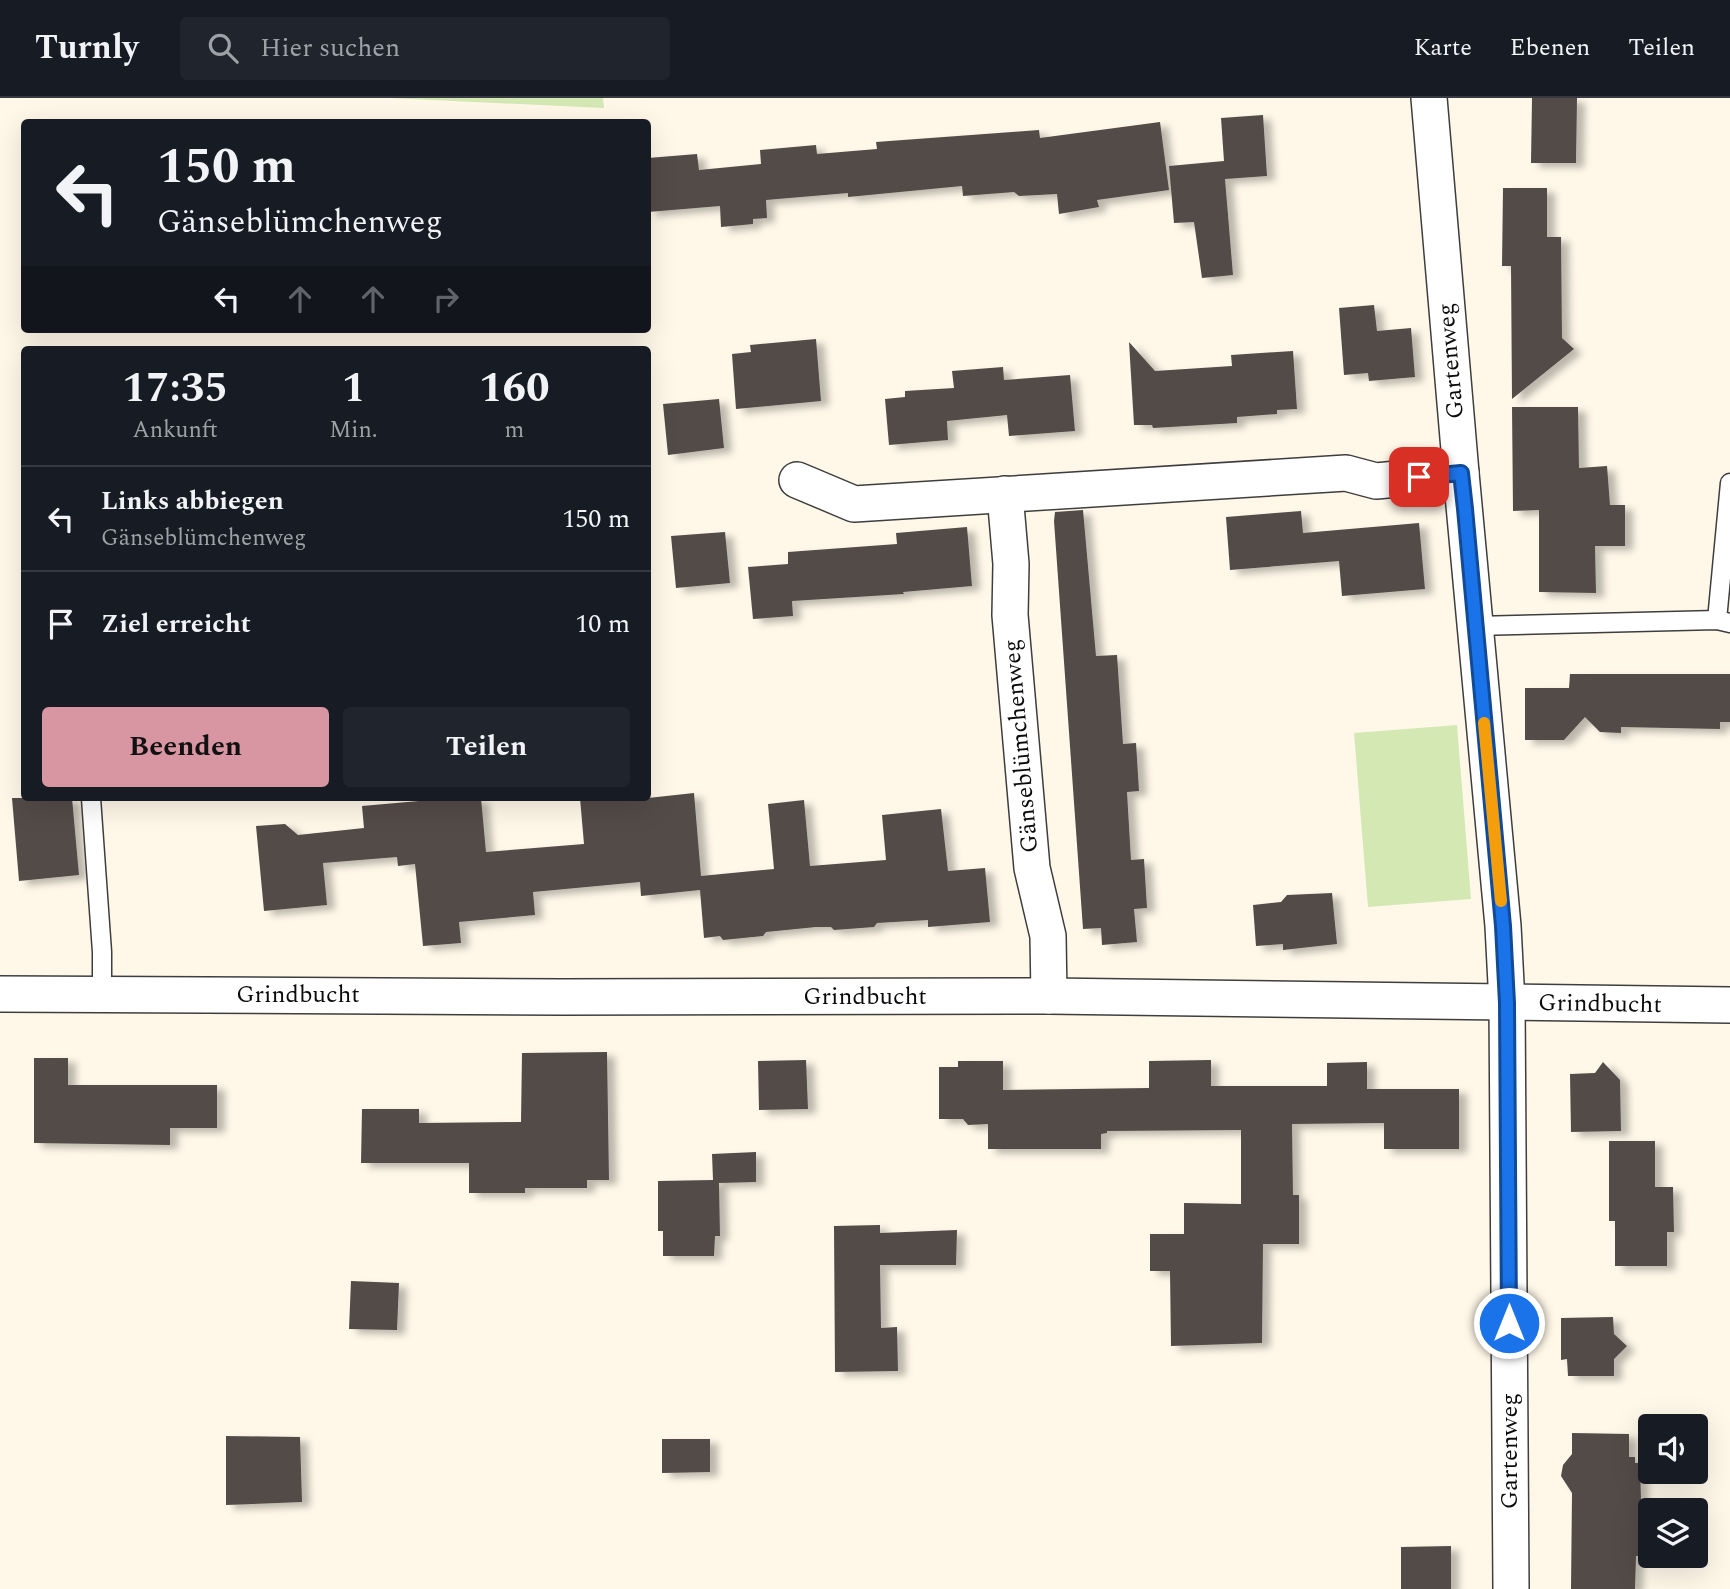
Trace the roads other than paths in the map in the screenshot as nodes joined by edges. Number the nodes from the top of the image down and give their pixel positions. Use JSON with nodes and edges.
{"nodes":[{"id":1,"x":1429,"y":98,"type":"edge"},
{"id":2,"x":1461,"y":473,"type":"junction"},
{"id":3,"x":797,"y":480,"type":"dead end"},
{"id":4,"x":1730,"y":483,"type":"edge"},
{"id":5,"x":1006,"y":494,"type":"junction"},
{"id":6,"x":1724,"y":622,"type":"edge"},
{"id":7,"x":1475,"y":626,"type":"junction"},
{"id":8,"x":91,"y":801,"type":"edge"},
{"id":9,"x":0,"y":994,"type":"edge"},
{"id":10,"x":102,"y":995,"type":"junction"},
{"id":11,"x":1049,"y":996,"type":"junction"},
{"id":12,"x":1507,"y":1003,"type":"junction"},
{"id":13,"x":1730,"y":1005,"type":"edge"},
{"id":14,"x":1511,"y":1589,"type":"edge"}],
"edges":[{"from":1,"to":2,"type":"street","name":"Gartenweg"},
{"from":2,"to":5,"type":"street"},
{"from":2,"to":7,"type":"street","name":"Gartenweg"},
{"from":3,"to":5,"type":"street"},
{"from":4,"to":6,"type":"lane"},
{"from":5,"to":11,"type":"street","name":"Gänseblümchenweg"},
{"from":6,"to":7,"type":"lane"},
{"from":7,"to":12,"type":"street","name":"Gartenweg"},
{"from":8,"to":10,"type":"lane"},
{"from":9,"to":10,"type":"street","name":"Grindbucht"},
{"from":10,"to":11,"type":"street","name":"Grindbucht"},
{"from":11,"to":12,"type":"street","name":"Grindbucht"},
{"from":12,"to":13,"type":"street","name":"Grindbucht"},
{"from":12,"to":14,"type":"street","name":"Gartenweg"}]}
